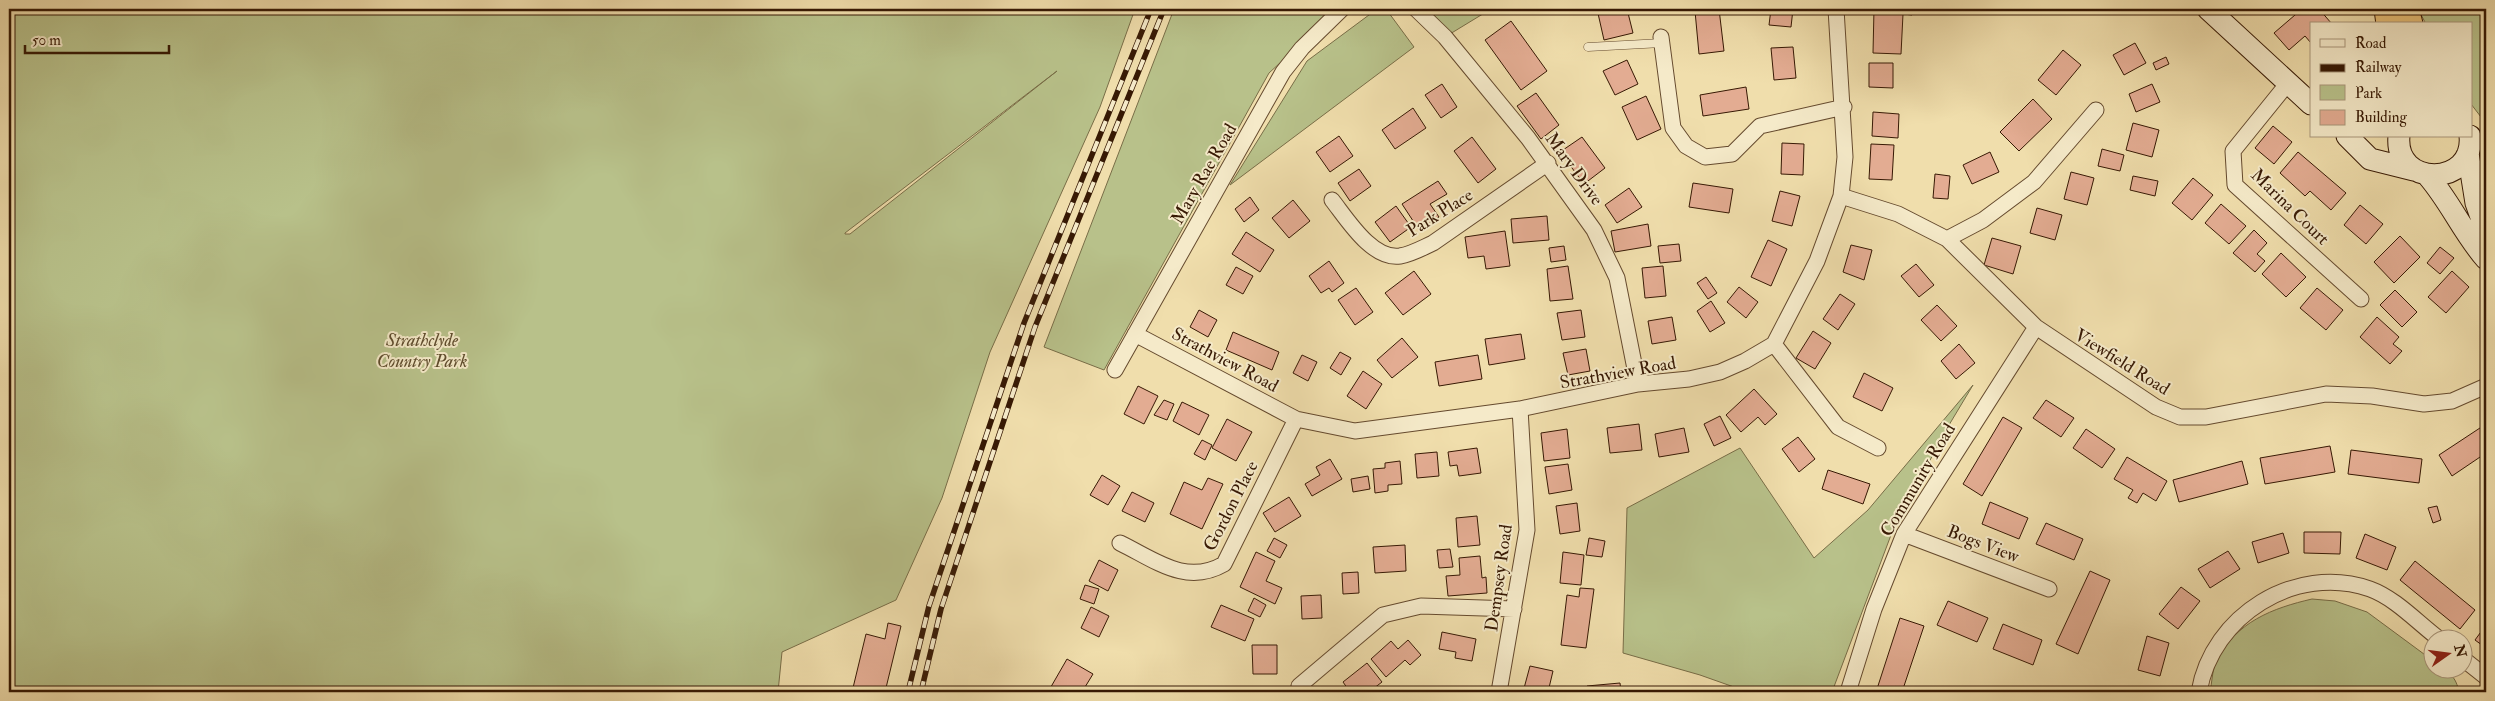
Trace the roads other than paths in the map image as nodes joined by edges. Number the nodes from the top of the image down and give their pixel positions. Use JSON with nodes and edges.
{"nodes":[{"id":1,"x":1342,"y":9,"type":"edge"},
{"id":2,"x":1416,"y":9,"type":"edge"},
{"id":3,"x":1836,"y":9,"type":"edge"},
{"id":4,"x":2208,"y":9,"type":"edge"},
{"id":5,"x":2387,"y":9,"type":"edge"},
{"id":6,"x":2406,"y":9,"type":"edge"},
{"id":7,"x":2388,"y":22,"type":"edge"},
{"id":8,"x":2409,"y":22,"type":"edge"},
{"id":9,"x":1661,"y":40,"type":"joint"},
{"id":10,"x":1588,"y":47,"type":"dead end"},
{"id":11,"x":2288,"y":83,"type":"junction"},
{"id":12,"x":2310,"y":103,"type":"edge"},
{"id":13,"x":1844,"y":107,"type":"junction"},
{"id":14,"x":2096,"y":110,"type":"dead end"},
{"id":15,"x":2349,"y":138,"type":"edge"},
{"id":16,"x":2399,"y":138,"type":"edge"},
{"id":17,"x":2469,"y":145,"type":"edge"},
{"id":18,"x":1548,"y":163,"type":"junction"},
{"id":19,"x":2421,"y":172,"type":"junction"},
{"id":20,"x":1841,"y":196,"type":"junction"},
{"id":21,"x":1332,"y":200,"type":"dead end"},
{"id":22,"x":2486,"y":231,"type":"edge"},
{"id":23,"x":1947,"y":239,"type":"junction"},
{"id":24,"x":2486,"y":259,"type":"edge"},
{"id":25,"x":2361,"y":299,"type":"dead end"},
{"id":26,"x":2036,"y":327,"type":"junction"},
{"id":27,"x":1135,"y":334,"type":"junction"},
{"id":28,"x":1774,"y":344,"type":"junction"},
{"id":29,"x":1115,"y":370,"type":"dead end"},
{"id":30,"x":1638,"y":384,"type":"junction"},
{"id":31,"x":2486,"y":386,"type":"edge"},
{"id":32,"x":1520,"y":409,"type":"junction"},
{"id":33,"x":1296,"y":419,"type":"junction"},
{"id":34,"x":1878,"y":448,"type":"dead end"},
{"id":35,"x":1904,"y":534,"type":"junction"},
{"id":36,"x":1120,"y":543,"type":"dead end"},
{"id":37,"x":2049,"y":589,"type":"dead end"},
{"id":38,"x":1514,"y":608,"type":"junction"},
{"id":39,"x":2425,"y":628,"type":"edge"},
{"id":40,"x":2472,"y":666,"type":"edge"},
{"id":41,"x":2486,"y":677,"type":"edge"},
{"id":42,"x":1299,"y":686,"type":"dead end"},
{"id":43,"x":1499,"y":692,"type":"edge"},
{"id":44,"x":1848,"y":692,"type":"edge"},
{"id":45,"x":2199,"y":692,"type":"edge"}],
"edges":[{"from":1,"to":27,"type":"street","name":"Mary Rae Road"},
{"from":2,"to":18,"type":"street","name":"Mary Drive"},
{"from":3,"to":13,"type":"street"},
{"from":4,"to":11,"type":"main road"},
{"from":5,"to":7,"type":"highway"},
{"from":6,"to":8,"type":"highway"},
{"from":9,"to":10,"type":"lane"},
{"from":9,"to":13,"type":"street"},
{"from":11,"to":12,"type":"main road"},
{"from":11,"to":25,"type":"street","name":"Marina Court"},
{"from":13,"to":20,"type":"street"},
{"from":14,"to":23,"type":"street"},
{"from":15,"to":19,"type":"main road"},
{"from":16,"to":19,"type":"main road"},
{"from":17,"to":19,"type":"main road"},
{"from":17,"to":22,"type":"main road"},
{"from":18,"to":21,"type":"street","name":"Park Place"},
{"from":18,"to":30,"type":"street","name":"Mary Drive"},
{"from":19,"to":24,"type":"main road"},
{"from":20,"to":23,"type":"street","name":"Viewfield Road"},
{"from":20,"to":28,"type":"street"},
{"from":23,"to":26,"type":"street","name":"Viewfield Road"},
{"from":26,"to":31,"type":"street","name":"Viewfield Road"},
{"from":26,"to":35,"type":"street","name":"Community Road"},
{"from":27,"to":29,"type":"street","name":"Mary Rae Road"},
{"from":27,"to":33,"type":"street","name":"Strathview Road"},
{"from":28,"to":30,"type":"street","name":"Strathview Road"},
{"from":28,"to":34,"type":"street"},
{"from":30,"to":32,"type":"street","name":"Strathview Road"},
{"from":32,"to":33,"type":"street","name":"Strathview Road"},
{"from":32,"to":38,"type":"street","name":"Dempsey Road"},
{"from":33,"to":36,"type":"street","name":"Gordon Place"},
{"from":35,"to":37,"type":"street","name":"Bogs View"},
{"from":35,"to":44,"type":"street","name":"Community Road"},
{"from":38,"to":42,"type":"street"},
{"from":38,"to":43,"type":"street","name":"Dempsey Road"},
{"from":39,"to":45,"type":"street"},
{"from":40,"to":41,"type":"street"}]}
